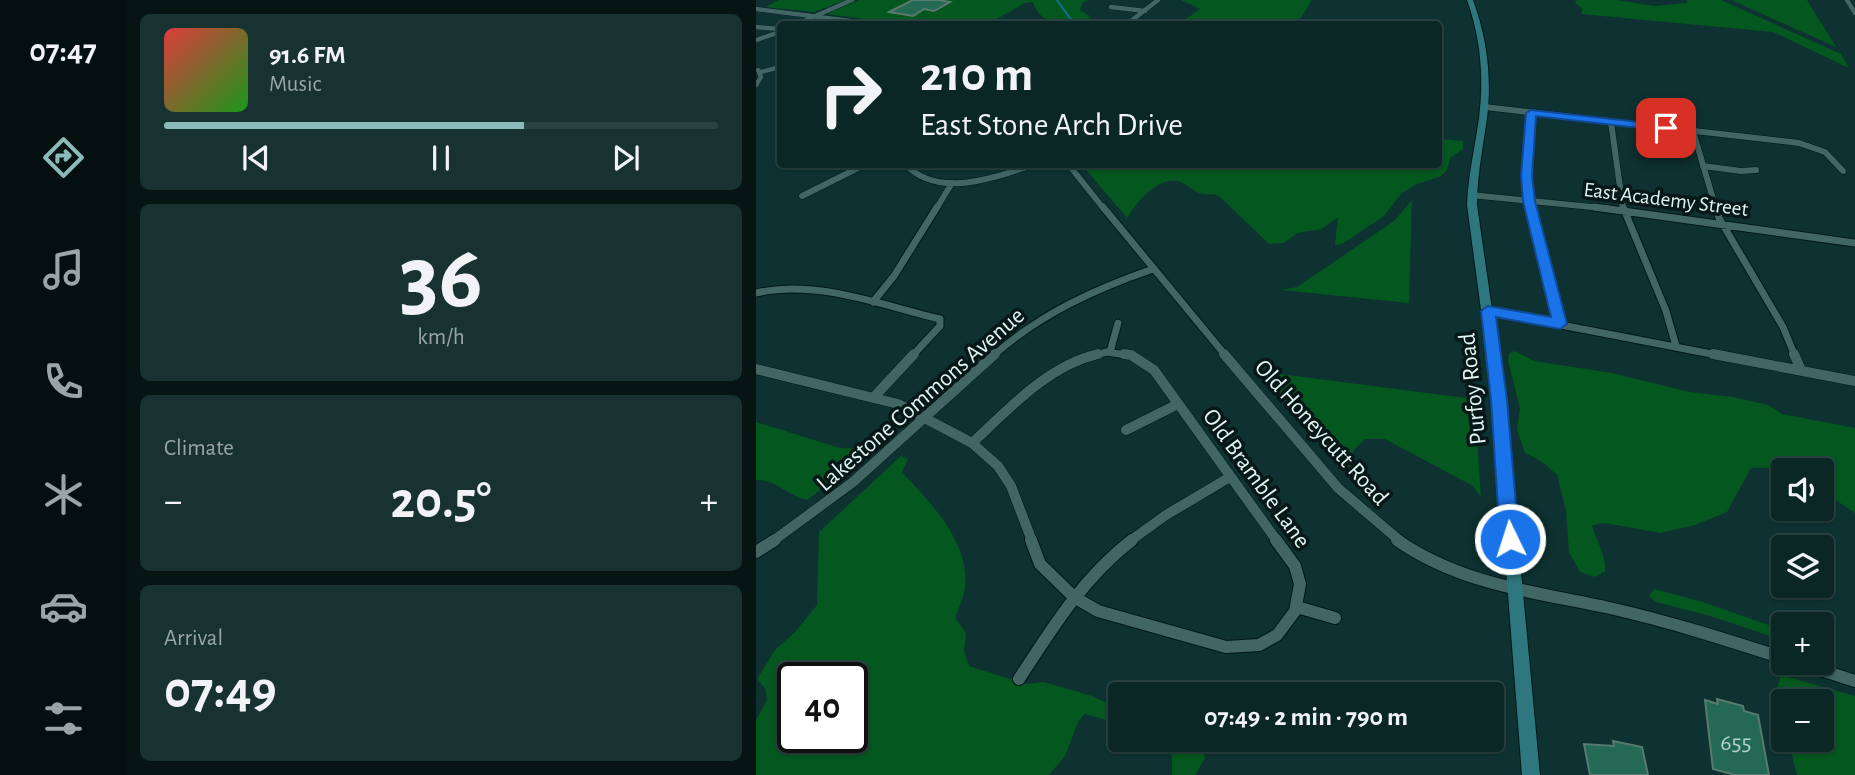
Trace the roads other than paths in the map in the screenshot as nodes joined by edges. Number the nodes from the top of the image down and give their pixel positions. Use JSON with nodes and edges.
{"nodes":[{"id":1,"x":852,"y":0,"type":"edge"},
{"id":2,"x":1158,"y":0,"type":"edge"},
{"id":3,"x":1470,"y":0,"type":"edge"},
{"id":4,"x":1847,"y":0,"type":"edge"},
{"id":5,"x":1111,"y":7,"type":"dead end"},
{"id":6,"x":756,"y":9,"type":"edge"},
{"id":7,"x":1145,"y":11,"type":"junction"},
{"id":8,"x":1855,"y":13,"type":"edge"},
{"id":9,"x":814,"y":16,"type":"junction"},
{"id":10,"x":1853,"y":20,"type":"dead end"},
{"id":11,"x":803,"y":21,"type":"edge"},
{"id":12,"x":852,"y":21,"type":"edge"},
{"id":13,"x":1131,"y":21,"type":"edge"},
{"id":14,"x":756,"y":27,"type":"edge"},
{"id":15,"x":777,"y":30,"type":"edge"},
{"id":16,"x":777,"y":32,"type":"edge"},
{"id":17,"x":756,"y":40,"type":"edge"},
{"id":18,"x":777,"y":67,"type":"edge"},
{"id":19,"x":758,"y":70,"type":"edge"},
{"id":20,"x":756,"y":85,"type":"edge"},
{"id":21,"x":1485,"y":107,"type":"junction"},
{"id":22,"x":1531,"y":113,"type":"junction"},
{"id":23,"x":1611,"y":122,"type":"junction"},
{"id":24,"x":1693,"y":131,"type":"junction"},
{"id":25,"x":1703,"y":166,"type":"junction"},
{"id":26,"x":858,"y":168,"type":"edge"},
{"id":27,"x":908,"y":168,"type":"edge"},
{"id":28,"x":1023,"y":168,"type":"edge"},
{"id":29,"x":1071,"y":168,"type":"edge"},
{"id":30,"x":1756,"y":170,"type":"dead end"},
{"id":31,"x":1843,"y":171,"type":"dead end"},
{"id":32,"x":952,"y":183,"type":"junction"},
{"id":33,"x":1471,"y":195,"type":"junction"},
{"id":34,"x":802,"y":196,"type":"dead end"},
{"id":35,"x":1529,"y":201,"type":"junction"},
{"id":36,"x":1623,"y":210,"type":"junction"},
{"id":37,"x":1722,"y":224,"type":"junction"},
{"id":38,"x":1855,"y":243,"type":"edge"},
{"id":39,"x":1153,"y":268,"type":"junction"},
{"id":40,"x":756,"y":293,"type":"edge"},
{"id":41,"x":873,"y":302,"type":"junction"},
{"id":42,"x":1488,"y":311,"type":"junction"},
{"id":43,"x":1118,"y":323,"type":"dead end"},
{"id":44,"x":1560,"y":324,"type":"junction"},
{"id":45,"x":1676,"y":346,"type":"junction"},
{"id":46,"x":1110,"y":352,"type":"junction"},
{"id":47,"x":756,"y":369,"type":"edge"},
{"id":48,"x":1801,"y":370,"type":"junction"},
{"id":49,"x":1855,"y":381,"type":"edge"},
{"id":50,"x":874,"y":397,"type":"junction"},
{"id":51,"x":1178,"y":404,"type":"junction"},
{"id":52,"x":925,"y":417,"type":"junction"},
{"id":53,"x":1126,"y":430,"type":"dead end"},
{"id":54,"x":972,"y":443,"type":"junction"},
{"id":55,"x":1230,"y":477,"type":"junction"},
{"id":56,"x":756,"y":552,"type":"edge"},
{"id":57,"x":1513,"y":590,"type":"junction"},
{"id":58,"x":1073,"y":597,"type":"junction"},
{"id":59,"x":1297,"y":607,"type":"junction"},
{"id":60,"x":1335,"y":618,"type":"dead end"},
{"id":61,"x":1771,"y":654,"type":"edge"},
{"id":62,"x":1834,"y":674,"type":"edge"},
{"id":63,"x":1019,"y":679,"type":"dead end"},
{"id":64,"x":1855,"y":681,"type":"edge"},
{"id":65,"x":1531,"y":775,"type":"edge"}],
"edges":[{"from":1,"to":9,"type":"street"},
{"from":2,"to":7,"type":"street"},
{"from":3,"to":21,"type":"street","name":"Purfoy Road"},
{"from":4,"to":8,"type":"street"},
{"from":5,"to":7,"type":"street"},
{"from":6,"to":9,"type":"street"},
{"from":7,"to":13,"type":"street"},
{"from":8,"to":10,"type":"street"},
{"from":9,"to":11,"type":"street"},
{"from":9,"to":12,"type":"street"},
{"from":14,"to":15,"type":"street"},
{"from":16,"to":17,"type":"street"},
{"from":18,"to":19,"type":"street"},
{"from":19,"to":20,"type":"street"},
{"from":21,"to":22,"type":"street"},
{"from":21,"to":33,"type":"street","name":"Purfoy Road"},
{"from":22,"to":23,"type":"street"},
{"from":22,"to":35,"type":"street"},
{"from":23,"to":24,"type":"street"},
{"from":23,"to":36,"type":"street"},
{"from":24,"to":25,"type":"street"},
{"from":24,"to":31,"type":"street"},
{"from":25,"to":30,"type":"street"},
{"from":25,"to":37,"type":"street"},
{"from":26,"to":34,"type":"street"},
{"from":27,"to":32,"type":"street"},
{"from":28,"to":32,"type":"street"},
{"from":29,"to":39,"type":"street","name":"Old Honeycutt Road"},
{"from":32,"to":41,"type":"street"},
{"from":33,"to":35,"type":"street","name":"East Academy Street"},
{"from":33,"to":42,"type":"street","name":"Purfoy Road"},
{"from":35,"to":36,"type":"street","name":"East Academy Street"},
{"from":35,"to":44,"type":"street"},
{"from":36,"to":37,"type":"street","name":"East Academy Street"},
{"from":36,"to":45,"type":"street"},
{"from":37,"to":38,"type":"street","name":"East Academy Street"},
{"from":37,"to":48,"type":"street"},
{"from":39,"to":52,"type":"street","name":"Lakestone Commons Avenue"},
{"from":39,"to":57,"type":"street","name":"Old Honeycutt Road"},
{"from":40,"to":41,"type":"street"},
{"from":41,"to":50,"type":"street"},
{"from":42,"to":44,"type":"street"},
{"from":42,"to":57,"type":"street","name":"Purfoy Road"},
{"from":43,"to":46,"type":"street"},
{"from":44,"to":45,"type":"street"},
{"from":45,"to":48,"type":"street"},
{"from":46,"to":51,"type":"street","name":"Old Bramble Lane"},
{"from":46,"to":54,"type":"street","name":"Old Bramble Lane"},
{"from":47,"to":50,"type":"street"},
{"from":48,"to":49,"type":"street"},
{"from":50,"to":52,"type":"street"},
{"from":51,"to":53,"type":"street"},
{"from":51,"to":55,"type":"street","name":"Old Bramble Lane"},
{"from":52,"to":54,"type":"street"},
{"from":52,"to":56,"type":"street","name":"Lakestone Commons Avenue"},
{"from":54,"to":58,"type":"street"},
{"from":55,"to":58,"type":"street"},
{"from":55,"to":59,"type":"street","name":"Old Bramble Lane"},
{"from":57,"to":61,"type":"street","name":"Old Honeycutt Road"},
{"from":57,"to":65,"type":"street","name":"Purfoy Road"},
{"from":58,"to":59,"type":"street"},
{"from":58,"to":63,"type":"street"},
{"from":59,"to":60,"type":"street"},
{"from":62,"to":64,"type":"street"}]}
